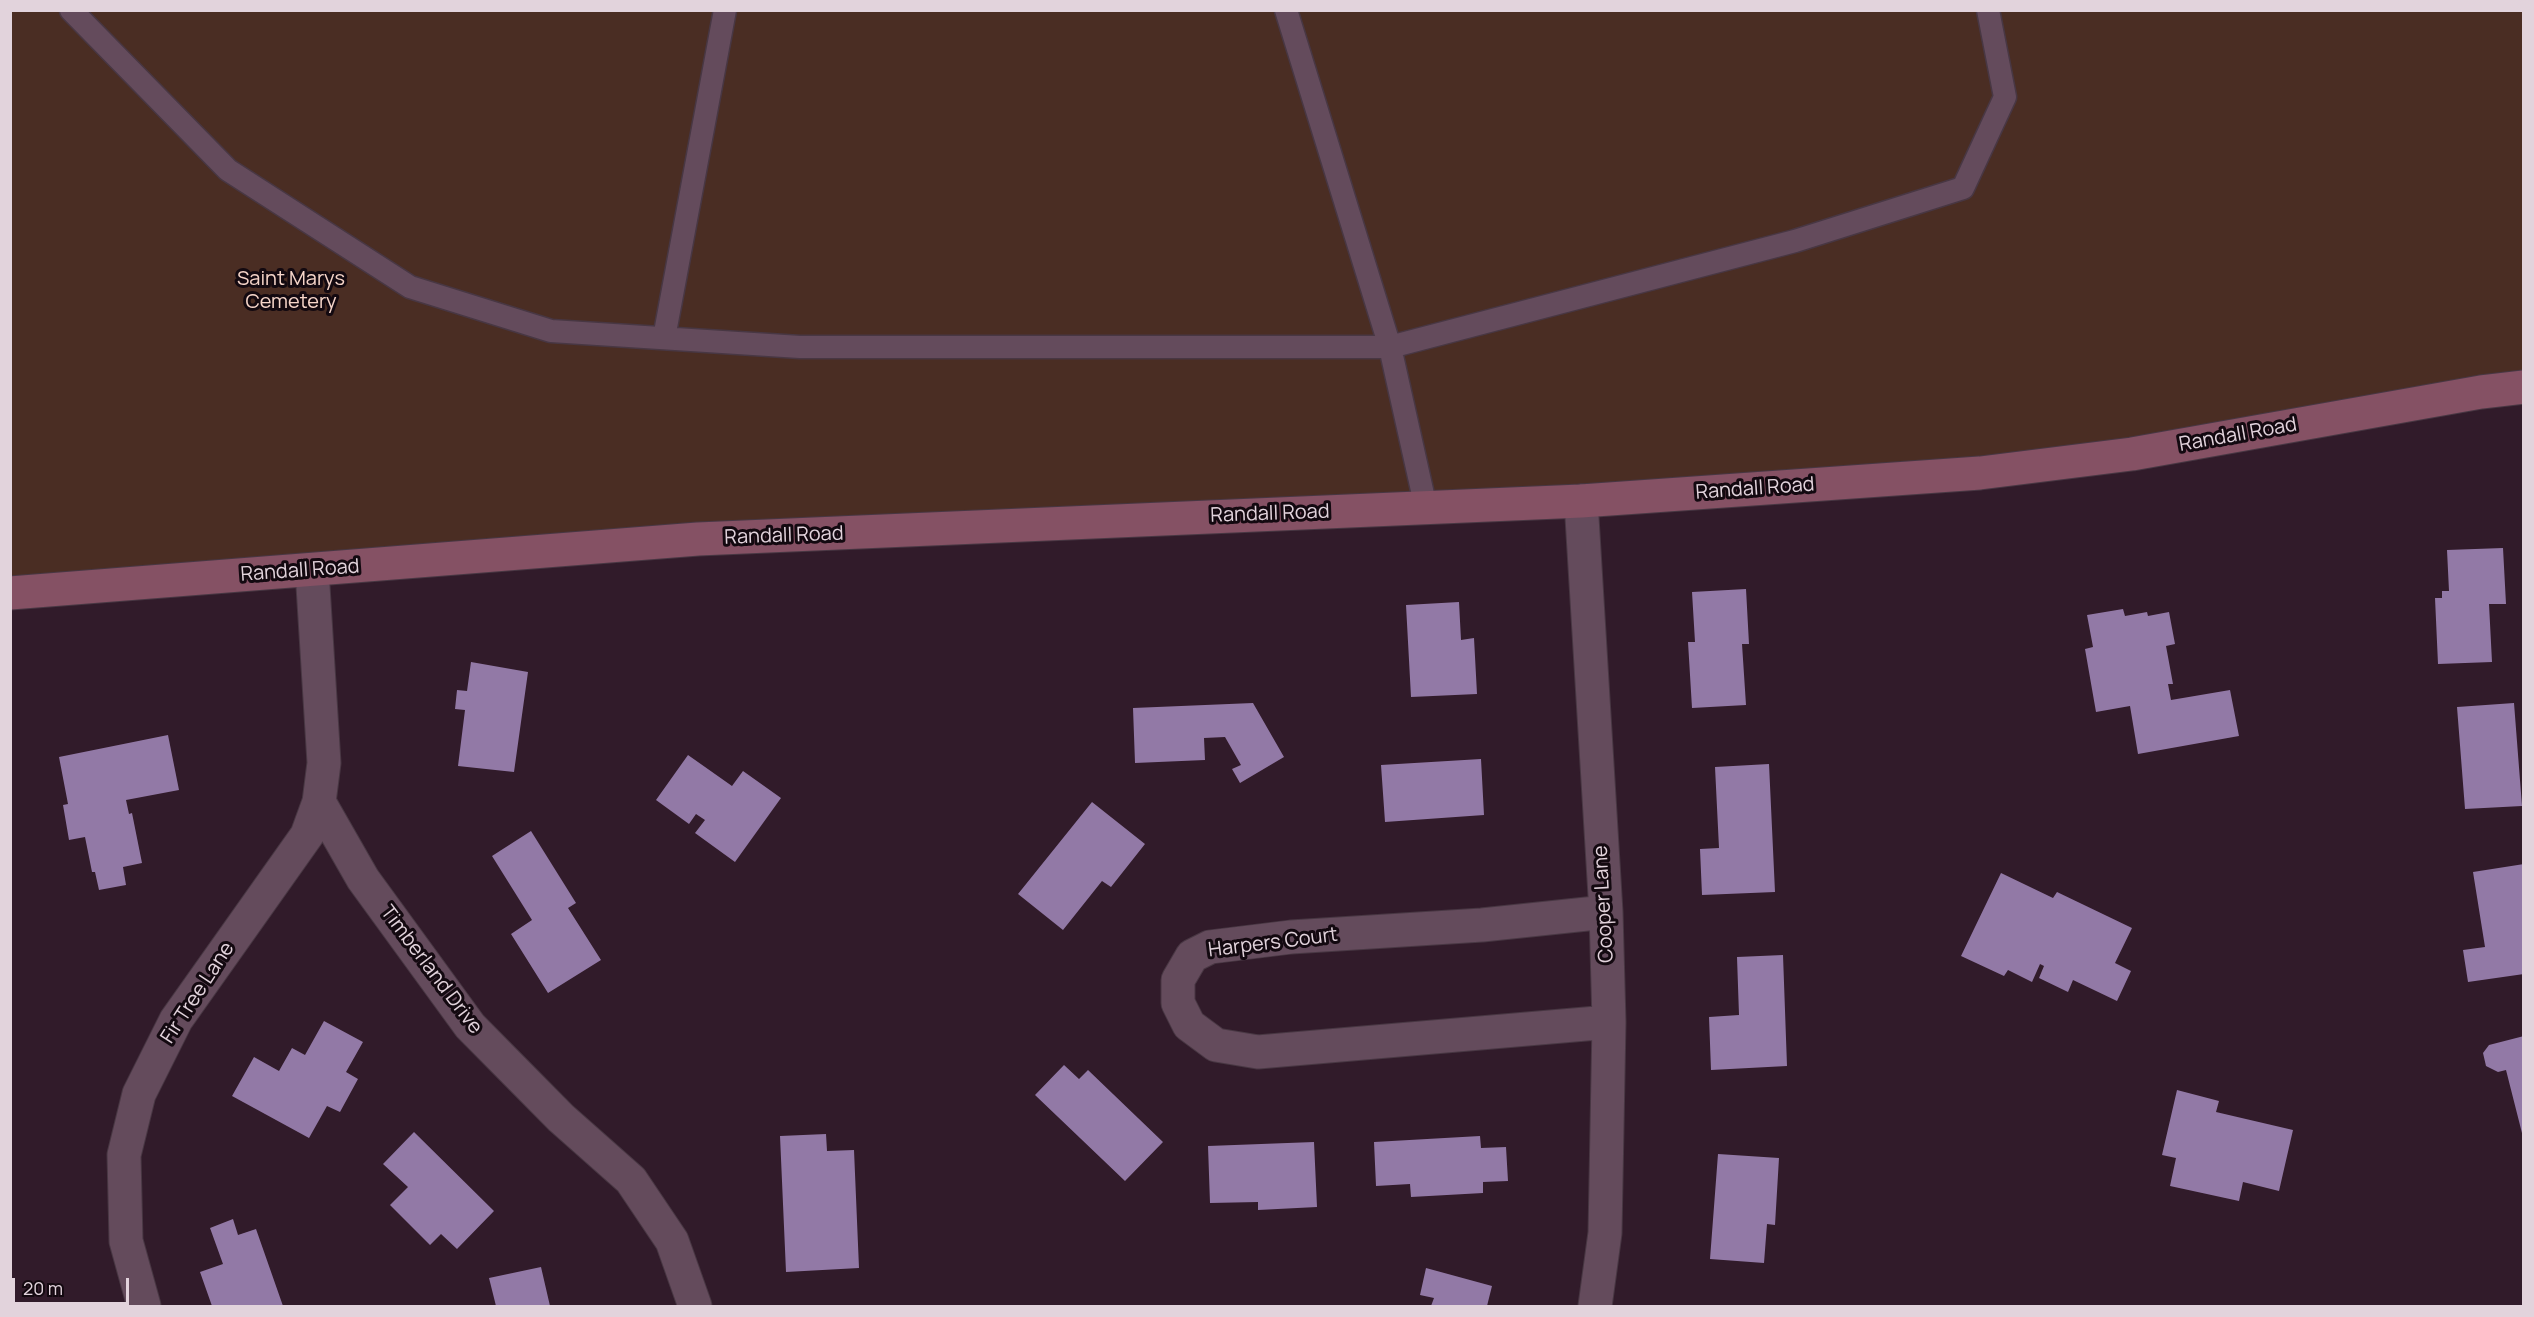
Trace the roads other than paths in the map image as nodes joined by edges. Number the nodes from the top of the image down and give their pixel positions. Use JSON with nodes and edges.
{"nodes":[{"id":1,"x":71,"y":10,"type":"edge"},
{"id":2,"x":724,"y":10,"type":"edge"},
{"id":3,"x":1286,"y":10,"type":"edge"},
{"id":4,"x":1988,"y":10,"type":"edge"},
{"id":5,"x":664,"y":338,"type":"junction"},
{"id":6,"x":1390,"y":347,"type":"junction"},
{"id":7,"x":2523,"y":387,"type":"edge"},
{"id":8,"x":1581,"y":501,"type":"junction"},
{"id":9,"x":1426,"y":508,"type":"junction"},
{"id":10,"x":312,"y":570,"type":"junction"},
{"id":11,"x":10,"y":593,"type":"edge"},
{"id":12,"x":319,"y":802,"type":"junction"},
{"id":13,"x":1606,"y":912,"type":"junction"},
{"id":14,"x":1609,"y":1022,"type":"junction"},
{"id":15,"x":144,"y":1306,"type":"edge"},
{"id":16,"x":695,"y":1306,"type":"edge"},
{"id":17,"x":1595,"y":1306,"type":"edge"}],
"edges":[{"from":1,"to":5,"type":"lane"},
{"from":2,"to":5,"type":"lane"},
{"from":3,"to":6,"type":"lane"},
{"from":4,"to":6,"type":"lane"},
{"from":5,"to":6,"type":"lane"},
{"from":6,"to":9,"type":"lane"},
{"from":7,"to":8,"type":"street","name":"Randall Road"},
{"from":8,"to":9,"type":"street","name":"Randall Road"},
{"from":8,"to":13,"type":"street","name":"Cooper Lane"},
{"from":9,"to":10,"type":"street","name":"Randall Road"},
{"from":10,"to":11,"type":"street","name":"Randall Road"},
{"from":10,"to":12,"type":"street"},
{"from":12,"to":15,"type":"street","name":"Fir Tree Lane"},
{"from":12,"to":16,"type":"street","name":"Timberland Drive"},
{"from":13,"to":14,"type":"street","name":"Cooper Lane"},
{"from":13,"to":14,"type":"street","name":"Harpers Court"},
{"from":14,"to":17,"type":"street","name":"Cooper Lane"}]}
